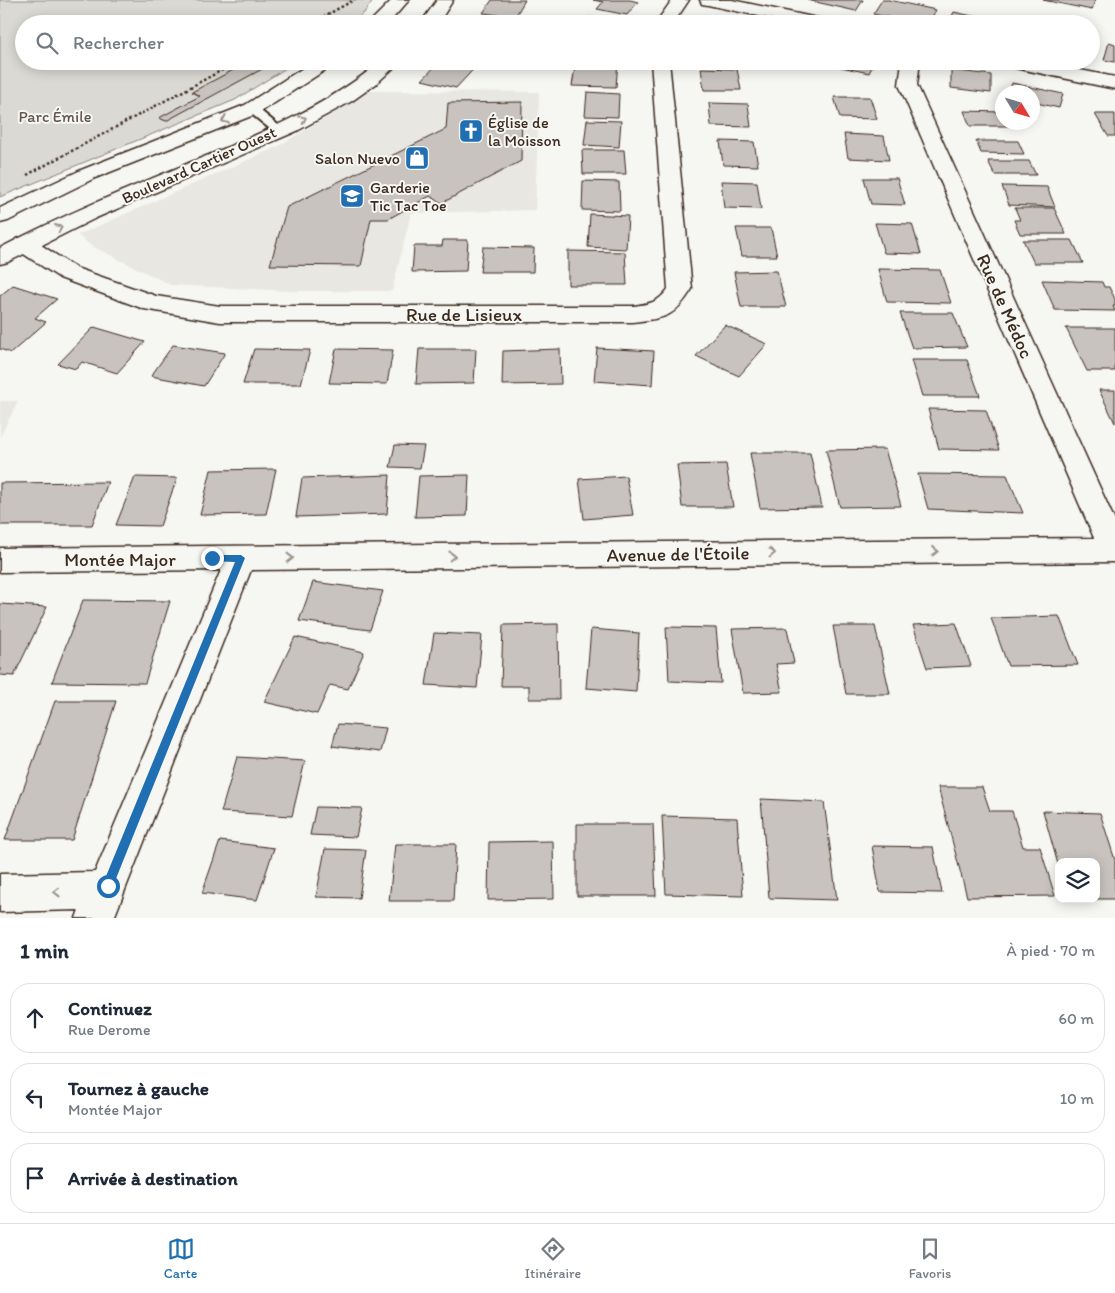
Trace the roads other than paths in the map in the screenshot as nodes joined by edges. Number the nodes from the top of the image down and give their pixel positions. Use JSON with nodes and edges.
{"nodes":[{"id":1,"x":401,"y":0,"type":"edge"},
{"id":2,"x":445,"y":0,"type":"edge"},
{"id":3,"x":680,"y":0,"type":"edge"},
{"id":4,"x":708,"y":0,"type":"edge"},
{"id":5,"x":388,"y":15,"type":"edge"},
{"id":6,"x":434,"y":15,"type":"edge"},
{"id":7,"x":670,"y":15,"type":"edge"},
{"id":8,"x":779,"y":15,"type":"edge"},
{"id":9,"x":313,"y":70,"type":"edge"},
{"id":10,"x":381,"y":70,"type":"edge"},
{"id":11,"x":661,"y":70,"type":"edge"},
{"id":12,"x":910,"y":70,"type":"edge"},
{"id":13,"x":1051,"y":70,"type":"edge"},
{"id":14,"x":1115,"y":83,"type":"edge"},
{"id":15,"x":252,"y":109,"type":"junction"},
{"id":16,"x":279,"y":131,"type":"junction"},
{"id":17,"x":0,"y":216,"type":"edge"},
{"id":18,"x":24,"y":244,"type":"junction"},
{"id":19,"x":0,"y":257,"type":"edge"},
{"id":20,"x":1114,"y":550,"type":"edge"},
{"id":21,"x":241,"y":558,"type":"junction"},
{"id":22,"x":0,"y":560,"type":"edge"},
{"id":23,"x":0,"y":893,"type":"edge"},
{"id":24,"x":101,"y":904,"type":"edge"}],
"edges":[{"from":1,"to":5,"type":"street"},
{"from":2,"to":6,"type":"street"},
{"from":3,"to":7,"type":"street"},
{"from":4,"to":8,"type":"street"},
{"from":9,"to":15,"type":"street","name":"Boulevard Cartier Ouest"},
{"from":16,"to":10,"type":"street","name":"Boulevard Cartier Ouest","one_way":true},
{"from":11,"to":18,"type":"street","name":"Rue de Lisieux"},
{"from":12,"to":20,"type":"street","name":"Rue de Médoc"},
{"from":13,"to":14,"type":"street"},
{"from":15,"to":16,"type":"lane"},
{"from":15,"to":17,"type":"street","name":"Boulevard Cartier Ouest","one_way":true},
{"from":18,"to":16,"type":"street","name":"Boulevard Cartier Ouest","one_way":true},
{"from":18,"to":19,"type":"street","name":"Boulevard Cartier Ouest"},
{"from":21,"to":20,"type":"street","name":"Avenue de l'Étoile","one_way":true},
{"from":21,"to":22,"type":"street","name":"Montée Major"},
{"from":21,"to":24,"type":"street"},
{"from":24,"to":23,"type":"street","one_way":true}]}
